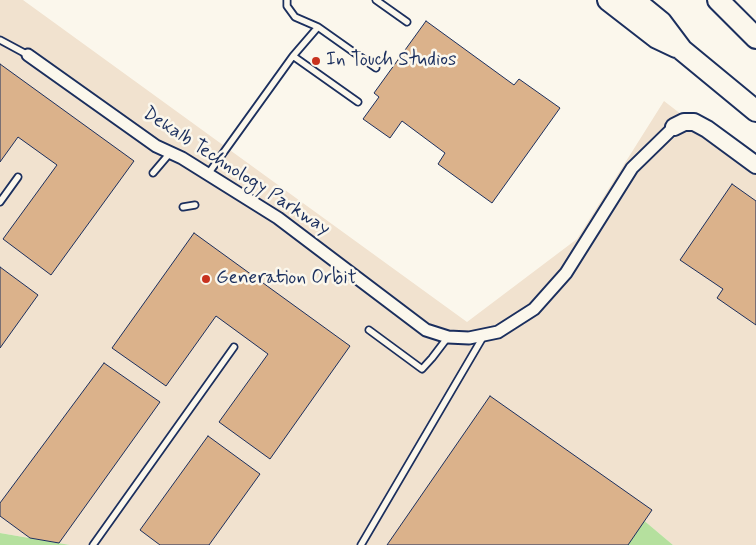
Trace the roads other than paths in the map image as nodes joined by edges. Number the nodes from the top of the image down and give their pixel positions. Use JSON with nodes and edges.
{"nodes":[{"id":1,"x":287,"y":0,"type":"edge"},
{"id":2,"x":376,"y":0,"type":"edge"},
{"id":3,"x":608,"y":0,"type":"edge"},
{"id":4,"x":634,"y":0,"type":"edge"},
{"id":5,"x":718,"y":0,"type":"edge"},
{"id":6,"x":407,"y":22,"type":"dead end"},
{"id":7,"x":318,"y":27,"type":"junction"},
{"id":8,"x":756,"y":38,"type":"edge"},
{"id":9,"x":0,"y":40,"type":"edge"},
{"id":10,"x":682,"y":50,"type":"junction"},
{"id":11,"x":28,"y":55,"type":"joint"},
{"id":12,"x":294,"y":56,"type":"junction"},
{"id":13,"x":376,"y":68,"type":"dead end"},
{"id":14,"x":358,"y":102,"type":"dead end"},
{"id":15,"x":756,"y":111,"type":"edge"},
{"id":16,"x":674,"y":127,"type":"joint"},
{"id":17,"x":170,"y":152,"type":"junction"},
{"id":18,"x":756,"y":165,"type":"edge"},
{"id":19,"x":153,"y":173,"type":"dead end"},
{"id":20,"x":208,"y":174,"type":"junction"},
{"id":21,"x":18,"y":177,"type":"dead end"},
{"id":22,"x":0,"y":202,"type":"edge"},
{"id":23,"x":195,"y":205,"type":"dead end"},
{"id":24,"x":183,"y":206,"type":"dead end"},
{"id":25,"x":369,"y":330,"type":"dead end"},
{"id":26,"x":484,"y":335,"type":"junction"},
{"id":27,"x":448,"y":337,"type":"junction"},
{"id":28,"x":234,"y":347,"type":"dead end"},
{"id":29,"x":92,"y":545,"type":"edge"},
{"id":30,"x":361,"y":545,"type":"edge"}],
"edges":[{"from":1,"to":7,"type":"lane"},
{"from":2,"to":6,"type":"lane"},
{"from":3,"to":10,"type":"highway"},
{"from":4,"to":10,"type":"highway"},
{"from":5,"to":8,"type":"highway"},
{"from":7,"to":12,"type":"lane"},
{"from":7,"to":13,"type":"lane"},
{"from":9,"to":11,"type":"lane"},
{"from":10,"to":15,"type":"highway"},
{"from":11,"to":17,"type":"street","name":"Dekalb Technology Parkway"},
{"from":12,"to":14,"type":"lane"},
{"from":12,"to":20,"type":"lane"},
{"from":16,"to":18,"type":"street","name":"Dekalb Technology Parkway"},
{"from":16,"to":26,"type":"street","name":"Dekalb Technology Parkway"},
{"from":17,"to":19,"type":"lane"},
{"from":17,"to":20,"type":"street","name":"Dekalb Technology Parkway"},
{"from":20,"to":27,"type":"street","name":"Dekalb Technology Parkway"},
{"from":21,"to":22,"type":"lane"},
{"from":23,"to":24,"type":"lane"},
{"from":25,"to":27,"type":"lane"},
{"from":26,"to":27,"type":"street","name":"Dekalb Technology Parkway"},
{"from":26,"to":30,"type":"lane"},
{"from":28,"to":29,"type":"lane"}]}
